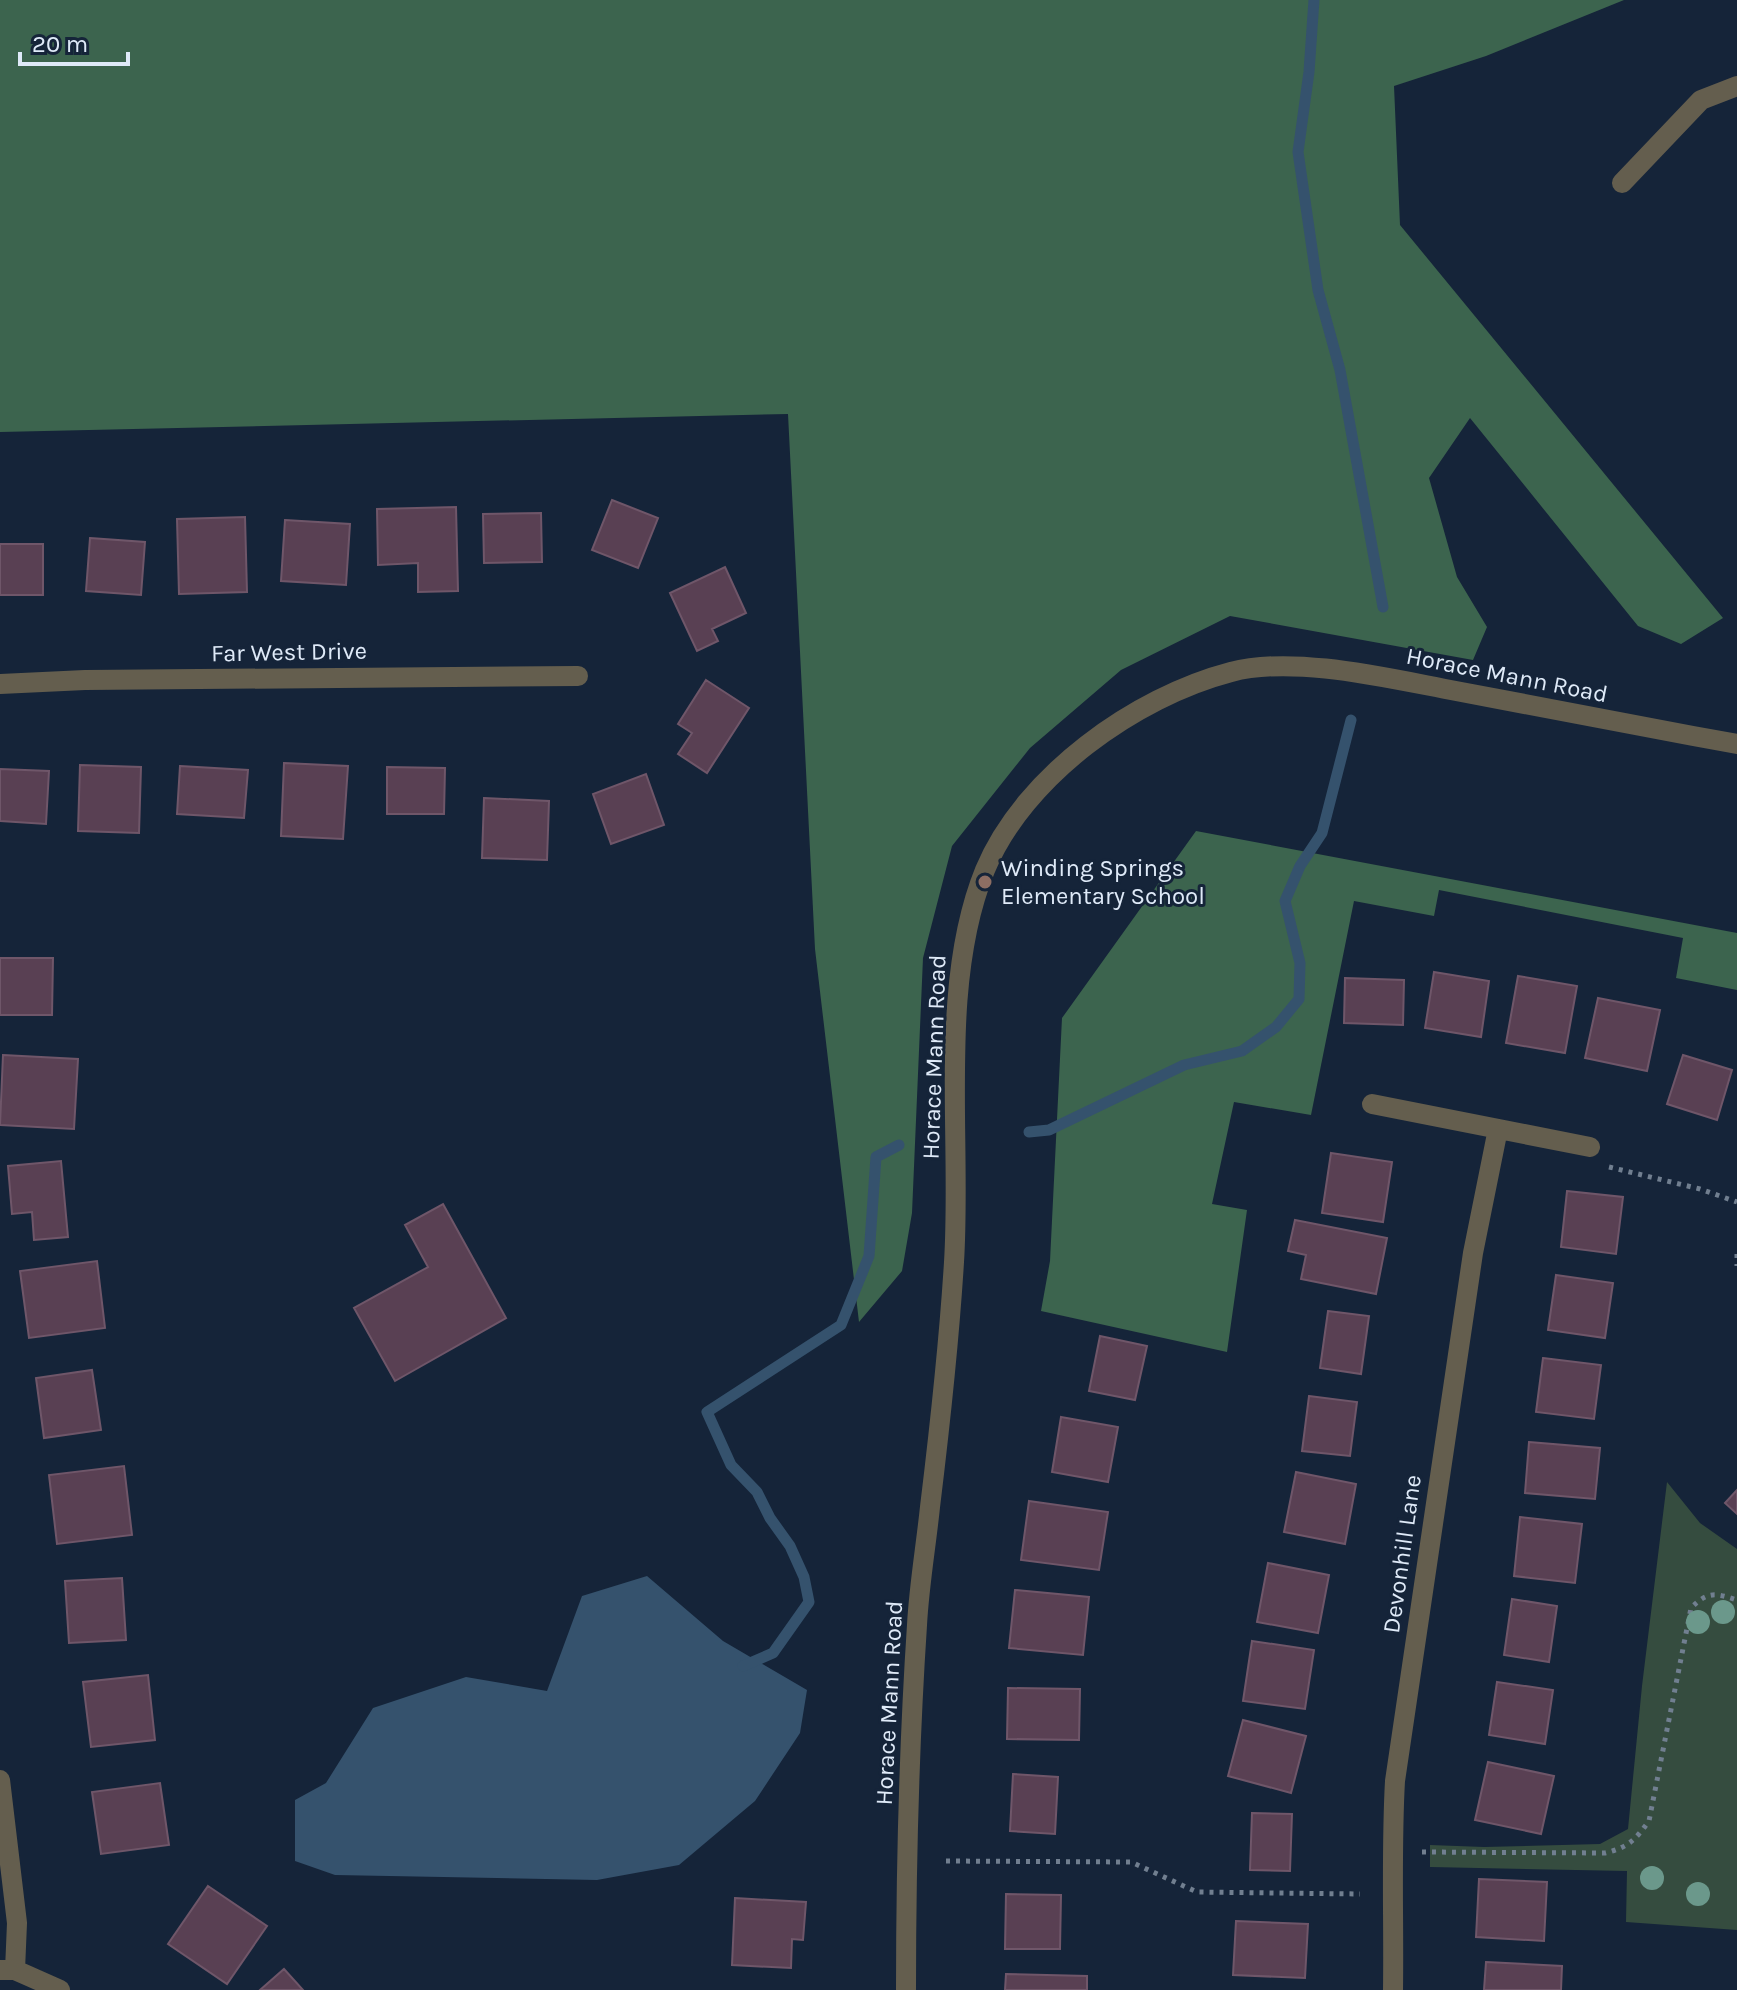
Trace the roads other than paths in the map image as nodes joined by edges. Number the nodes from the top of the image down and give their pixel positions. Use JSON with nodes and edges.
{"nodes":[{"id":1,"x":1737,"y":86,"type":"edge"},
{"id":2,"x":1622,"y":183,"type":"dead end"},
{"id":3,"x":578,"y":676,"type":"dead end"},
{"id":4,"x":0,"y":684,"type":"edge"},
{"id":5,"x":1737,"y":744,"type":"edge"},
{"id":6,"x":1372,"y":1104,"type":"dead end"},
{"id":7,"x":1498,"y":1129,"type":"junction"},
{"id":8,"x":1590,"y":1147,"type":"dead end"},
{"id":9,"x":0,"y":1780,"type":"edge"},
{"id":10,"x":8,"y":1970,"type":"edge"},
{"id":11,"x":60,"y":1990,"type":"edge"},
{"id":12,"x":906,"y":1990,"type":"edge"},
{"id":13,"x":1393,"y":1990,"type":"edge"}],
"edges":[{"from":1,"to":2,"type":"street"},
{"from":3,"to":4,"type":"street","name":"Far West Drive"},
{"from":5,"to":12,"type":"street","name":"Horace Mann Road"},
{"from":6,"to":7,"type":"street"},
{"from":7,"to":8,"type":"street"},
{"from":7,"to":13,"type":"street","name":"Devonhill Lane"},
{"from":9,"to":10,"type":"street"},
{"from":10,"to":11,"type":"street"}]}
